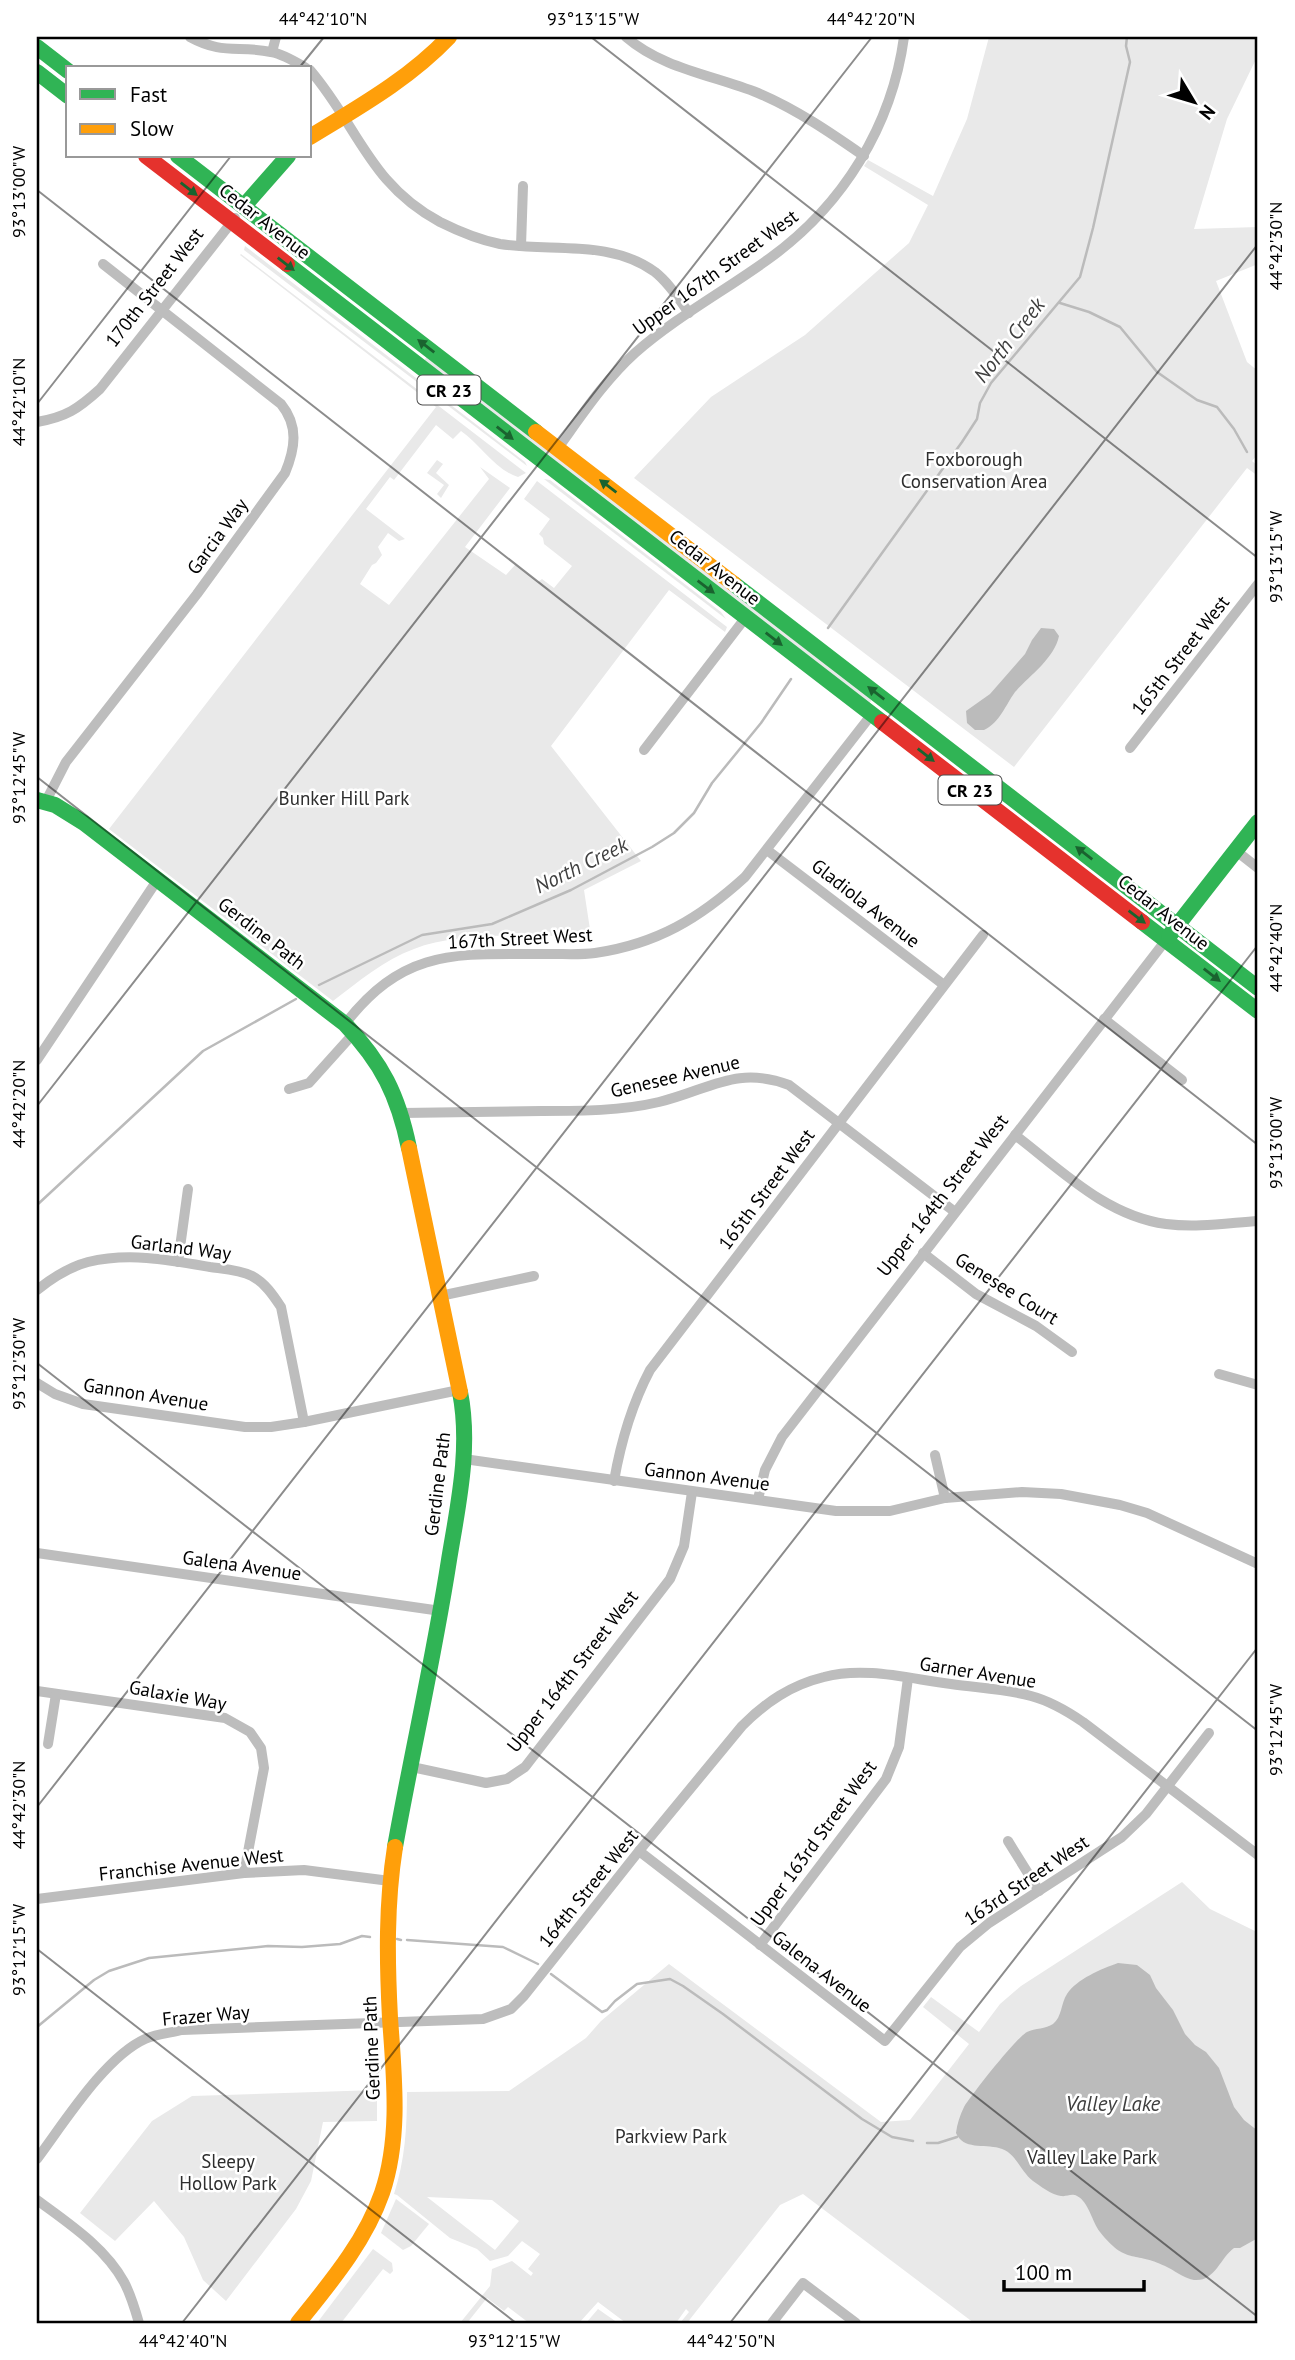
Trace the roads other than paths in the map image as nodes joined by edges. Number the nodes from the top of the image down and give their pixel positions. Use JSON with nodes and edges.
{"nodes":[{"id":1,"x":190,"y":37,"type":"edge"},
{"id":2,"x":276,"y":37,"type":"edge"},
{"id":3,"x":449,"y":37,"type":"edge"},
{"id":4,"x":626,"y":37,"type":"edge"},
{"id":5,"x":904,"y":37,"type":"edge"},
{"id":6,"x":37,"y":47,"type":"edge"},
{"id":7,"x":272,"y":52,"type":"junction"},
{"id":8,"x":302,"y":66,"type":"edge"},
{"id":9,"x":66,"y":69,"type":"edge"},
{"id":10,"x":37,"y":72,"type":"edge"},
{"id":11,"x":312,"y":74,"type":"edge"},
{"id":12,"x":66,"y":94,"type":"edge"},
{"id":13,"x":343,"y":116,"type":"junction"},
{"id":14,"x":312,"y":136,"type":"edge"},
{"id":15,"x":864,"y":156,"type":"junction"},
{"id":16,"x":149,"y":158,"type":"edge"},
{"id":17,"x":181,"y":158,"type":"edge"},
{"id":18,"x":286,"y":158,"type":"edge"},
{"id":19,"x":523,"y":187,"type":"dead end"},
{"id":20,"x":244,"y":206,"type":"junction"},
{"id":21,"x":232,"y":223,"type":"junction"},
{"id":22,"x":521,"y":246,"type":"junction"},
{"id":23,"x":103,"y":264,"type":"dead end"},
{"id":24,"x":162,"y":310,"type":"junction"},
{"id":25,"x":689,"y":313,"type":"junction"},
{"id":26,"x":37,"y":422,"type":"edge"},
{"id":27,"x":558,"y":448,"type":"junction"},
{"id":28,"x":1258,"y":584,"type":"edge"},
{"id":29,"x":746,"y":617,"type":"junction"},
{"id":30,"x":872,"y":714,"type":"junction"},
{"id":31,"x":930,"y":735,"type":"junction"},
{"id":32,"x":1130,"y":748,"type":"dead end"},
{"id":33,"x":644,"y":750,"type":"dead end"},
{"id":34,"x":41,"y":801,"type":"edge"},
{"id":35,"x":1258,"y":822,"type":"edge"},
{"id":36,"x":767,"y":849,"type":"junction"},
{"id":37,"x":1235,"y":850,"type":"junction"},
{"id":38,"x":1258,"y":868,"type":"edge"},
{"id":39,"x":158,"y":879,"type":"junction"},
{"id":40,"x":1177,"y":926,"type":"junction"},
{"id":41,"x":983,"y":935,"type":"dead end"},
{"id":42,"x":1166,"y":940,"type":"junction"},
{"id":43,"x":944,"y":985,"type":"junction"},
{"id":44,"x":1258,"y":988,"type":"edge"},
{"id":45,"x":1258,"y":1011,"type":"edge"},
{"id":46,"x":1104,"y":1019,"type":"junction"},
{"id":47,"x":349,"y":1028,"type":"junction"},
{"id":48,"x":37,"y":1060,"type":"edge"},
{"id":49,"x":1182,"y":1080,"type":"dead end"},
{"id":50,"x":289,"y":1089,"type":"dead end"},
{"id":51,"x":402,"y":1113,"type":"junction"},
{"id":52,"x":839,"y":1123,"type":"junction"},
{"id":53,"x":1015,"y":1135,"type":"junction"},
{"id":54,"x":188,"y":1189,"type":"dead end"},
{"id":55,"x":955,"y":1212,"type":"junction"},
{"id":56,"x":1258,"y":1221,"type":"edge"},
{"id":57,"x":923,"y":1253,"type":"junction"},
{"id":58,"x":178,"y":1262,"type":"junction"},
{"id":59,"x":534,"y":1276,"type":"dead end"},
{"id":60,"x":37,"y":1290,"type":"edge"},
{"id":61,"x":440,"y":1296,"type":"junction"},
{"id":62,"x":1072,"y":1352,"type":"dead end"},
{"id":63,"x":1219,"y":1374,"type":"dead end"},
{"id":64,"x":37,"y":1383,"type":"edge"},
{"id":65,"x":1258,"y":1385,"type":"edge"},
{"id":66,"x":459,"y":1390,"type":"junction"},
{"id":67,"x":304,"y":1422,"type":"junction"},
{"id":68,"x":934,"y":1455,"type":"dead end"},
{"id":69,"x":464,"y":1459,"type":"junction"},
{"id":70,"x":614,"y":1481,"type":"junction"},
{"id":71,"x":692,"y":1492,"type":"junction"},
{"id":72,"x":945,"y":1498,"type":"junction"},
{"id":73,"x":758,"y":1499,"type":"junction"},
{"id":74,"x":37,"y":1553,"type":"edge"},
{"id":75,"x":1258,"y":1564,"type":"edge"},
{"id":76,"x":441,"y":1611,"type":"junction"},
{"id":77,"x":908,"y":1678,"type":"junction"},
{"id":78,"x":37,"y":1691,"type":"edge"},
{"id":79,"x":56,"y":1693,"type":"junction"},
{"id":80,"x":774,"y":1699,"type":"joint"},
{"id":81,"x":1209,"y":1733,"type":"dead end"},
{"id":82,"x":48,"y":1744,"type":"dead end"},
{"id":83,"x":412,"y":1768,"type":"junction"},
{"id":84,"x":1168,"y":1787,"type":"junction"},
{"id":85,"x":1008,"y":1841,"type":"dead end"},
{"id":86,"x":639,"y":1851,"type":"junction"},
{"id":87,"x":1258,"y":1855,"type":"edge"},
{"id":88,"x":244,"y":1873,"type":"junction"},
{"id":89,"x":390,"y":1881,"type":"junction"},
{"id":90,"x":1039,"y":1891,"type":"junction"},
{"id":91,"x":37,"y":1899,"type":"edge"},
{"id":92,"x":760,"y":1945,"type":"junction"},
{"id":93,"x":391,"y":2023,"type":"junction"},
{"id":94,"x":885,"y":2041,"type":"joint"},
{"id":95,"x":37,"y":2159,"type":"edge"},
{"id":96,"x":37,"y":2200,"type":"edge"},
{"id":97,"x":139,"y":2323,"type":"edge"},
{"id":98,"x":298,"y":2323,"type":"edge"},
{"id":99,"x":772,"y":2323,"type":"edge"},
{"id":100,"x":856,"y":2323,"type":"edge"}],
"edges":[{"from":1,"to":7,"type":"street"},
{"from":2,"to":7,"type":"street"},
{"from":3,"to":13,"type":"main road"},
{"from":4,"to":15,"type":"street"},
{"from":5,"to":15,"type":"street","name":"Upper 167th Street West"},
{"from":6,"to":9,"type":"main road"},
{"from":7,"to":8,"type":"street"},
{"from":10,"to":12,"type":"main road"},
{"from":11,"to":13,"type":"street"},
{"from":13,"to":14,"type":"main road"},
{"from":13,"to":22,"type":"street"},
{"from":15,"to":25,"type":"street","name":"Upper 167th Street West"},
{"from":16,"to":21,"type":"main road","name":"Cedar Avenue","number":"CR 23","one_way":true},
{"from":17,"to":20,"type":"main road","name":"Cedar Avenue","number":"CR 23"},
{"from":18,"to":20,"type":"main road","name":"170th Street West"},
{"from":19,"to":22,"type":"street"},
{"from":20,"to":21,"type":"street","name":"170th Street West"},
{"from":27,"to":20,"type":"main road","name":"Cedar Avenue","number":"CR 23","one_way":true},
{"from":21,"to":24,"type":"street","name":"170th Street West"},
{"from":21,"to":29,"type":"main road","name":"Cedar Avenue","number":"CR 23","one_way":true},
{"from":22,"to":25,"type":"street"},
{"from":23,"to":24,"type":"street","name":"Garcia Way"},
{"from":24,"to":26,"type":"street","name":"170th Street West"},
{"from":24,"to":34,"type":"street","name":"Garcia Way"},
{"from":25,"to":27,"type":"street","name":"Upper 167th Street West"},
{"from":31,"to":27,"type":"main road","name":"Cedar Avenue","number":"CR 23","one_way":true},
{"from":28,"to":32,"type":"street","name":"165th Street West"},
{"from":29,"to":30,"type":"main road","name":"Cedar Avenue","number":"CR 23","one_way":true},
{"from":29,"to":33,"type":"street"},
{"from":30,"to":31,"type":"main road"},
{"from":30,"to":36,"type":"street","name":"167th Street West"},
{"from":30,"to":42,"type":"main road","name":"Cedar Avenue","number":"CR 23","one_way":true},
{"from":40,"to":31,"type":"main road","name":"Cedar Avenue","number":"CR 23","one_way":true},
{"from":34,"to":39,"type":"main road","name":"Gerdine Path"},
{"from":35,"to":37,"type":"main road","name":"Upper 164th Street West"},
{"from":36,"to":43,"type":"street","name":"Gladiola Avenue"},
{"from":36,"to":47,"type":"street","name":"167th Street West"},
{"from":37,"to":38,"type":"street"},
{"from":37,"to":40,"type":"main road","name":"Upper 164th Street West"},
{"from":39,"to":47,"type":"main road","name":"Gerdine Path"},
{"from":39,"to":48,"type":"street"},
{"from":40,"to":42,"type":"main road","name":"Upper 164th Street West"},
{"from":40,"to":44,"type":"main road","name":"Cedar Avenue","number":"CR 23"},
{"from":41,"to":43,"type":"street","name":"165th Street West"},
{"from":42,"to":45,"type":"main road","name":"Cedar Avenue","number":"CR 23","one_way":true},
{"from":42,"to":46,"type":"street","name":"Upper 164th Street West"},
{"from":43,"to":52,"type":"street","name":"165th Street West"},
{"from":46,"to":49,"type":"street"},
{"from":46,"to":53,"type":"street","name":"Upper 164th Street West"},
{"from":47,"to":50,"type":"street","name":"167th Street West"},
{"from":47,"to":51,"type":"main road","name":"Gerdine Path"},
{"from":51,"to":52,"type":"street","name":"Genesee Avenue"},
{"from":51,"to":61,"type":"main road","name":"Gerdine Path"},
{"from":52,"to":55,"type":"street","name":"Genesee Avenue"},
{"from":52,"to":70,"type":"street","name":"165th Street West"},
{"from":53,"to":55,"type":"street","name":"Upper 164th Street West"},
{"from":53,"to":56,"type":"street"},
{"from":54,"to":58,"type":"street"},
{"from":55,"to":57,"type":"street","name":"Upper 164th Street West"},
{"from":57,"to":62,"type":"street","name":"Genesee Court"},
{"from":57,"to":73,"type":"street","name":"Upper 164th Street West"},
{"from":58,"to":60,"type":"street","name":"Garland Way"},
{"from":58,"to":67,"type":"street","name":"Garland Way"},
{"from":59,"to":61,"type":"street"},
{"from":61,"to":66,"type":"main road","name":"Gerdine Path"},
{"from":63,"to":65,"type":"street"},
{"from":64,"to":67,"type":"street","name":"Gannon Avenue"},
{"from":66,"to":67,"type":"street","name":"Gannon Avenue"},
{"from":66,"to":69,"type":"main road","name":"Gerdine Path"},
{"from":68,"to":72,"type":"street"},
{"from":69,"to":70,"type":"street","name":"Gannon Avenue"},
{"from":69,"to":76,"type":"main road","name":"Gerdine Path"},
{"from":70,"to":71,"type":"street","name":"Gannon Avenue"},
{"from":71,"to":73,"type":"street","name":"Gannon Avenue"},
{"from":71,"to":83,"type":"street","name":"Upper 164th Street West"},
{"from":72,"to":73,"type":"street","name":"Gannon Avenue"},
{"from":72,"to":75,"type":"street","name":"Gannon Avenue"},
{"from":74,"to":76,"type":"street","name":"Galena Avenue"},
{"from":76,"to":83,"type":"main road","name":"Gerdine Path"},
{"from":77,"to":80,"type":"street","name":"Garner Avenue"},
{"from":77,"to":84,"type":"street","name":"Garner Avenue"},
{"from":77,"to":92,"type":"street","name":"Upper 163rd Street West"},
{"from":78,"to":79,"type":"street","name":"Galaxie Way"},
{"from":79,"to":82,"type":"street"},
{"from":79,"to":88,"type":"street","name":"Galaxie Way"},
{"from":80,"to":86,"type":"street","name":"164th Street West"},
{"from":81,"to":84,"type":"street","name":"163rd Street West"},
{"from":83,"to":89,"type":"main road","name":"Gerdine Path"},
{"from":84,"to":87,"type":"street","name":"Garner Avenue"},
{"from":84,"to":90,"type":"street","name":"163rd Street West"},
{"from":85,"to":90,"type":"street"},
{"from":86,"to":92,"type":"street","name":"Galena Avenue"},
{"from":86,"to":93,"type":"street","name":"164th Street West"},
{"from":88,"to":89,"type":"street","name":"Franchise Avenue West"},
{"from":88,"to":91,"type":"street","name":"Franchise Avenue West"},
{"from":89,"to":93,"type":"main road","name":"Gerdine Path"},
{"from":90,"to":94,"type":"street","name":"163rd Street West"},
{"from":92,"to":94,"type":"street","name":"Galena Avenue"},
{"from":93,"to":95,"type":"street","name":"Frazer Way"},
{"from":93,"to":98,"type":"main road","name":"Gerdine Path"},
{"from":96,"to":97,"type":"street"},
{"from":99,"to":100,"type":"street"}]}
